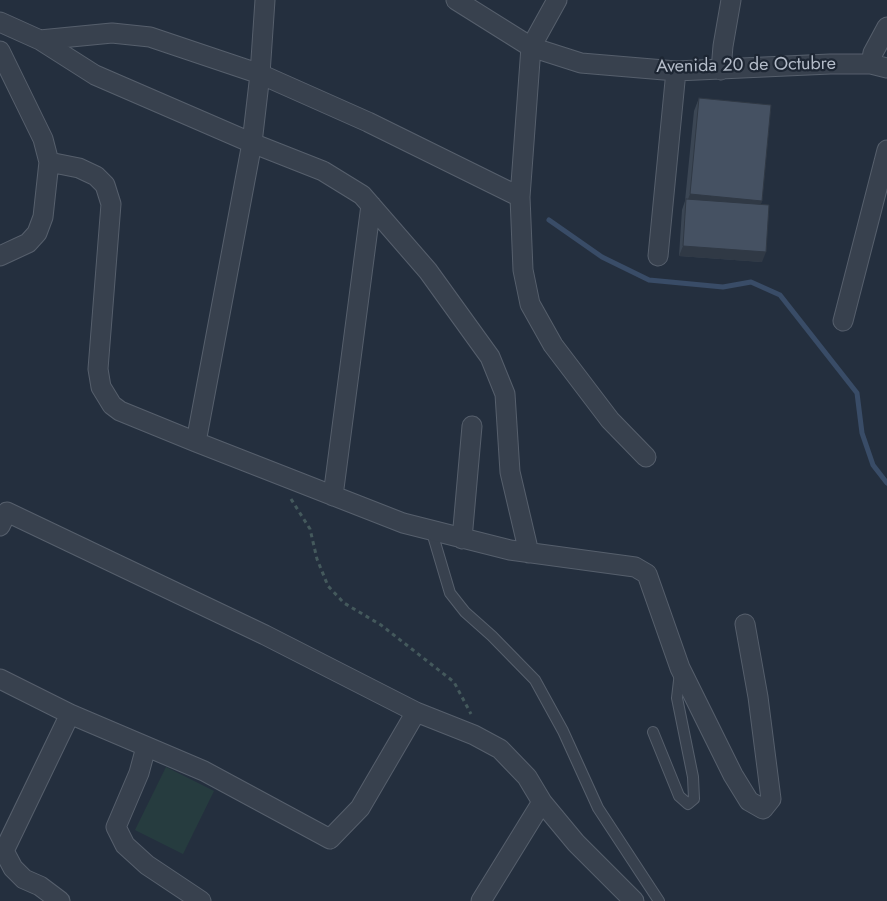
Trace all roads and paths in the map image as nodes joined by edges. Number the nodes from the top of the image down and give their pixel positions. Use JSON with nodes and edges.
{"nodes":[{"id":1,"x":265,"y":0,"type":"edge"},
{"id":2,"x":557,"y":0,"type":"edge"},
{"id":3,"x":731,"y":0,"type":"edge"},
{"id":4,"x":465,"y":2,"type":"edge"},
{"id":5,"x":0,"y":22,"type":"edge"},
{"id":6,"x":887,"y":27,"type":"edge"},
{"id":7,"x":40,"y":40,"type":"junction"},
{"id":8,"x":531,"y":47,"type":"junction"},
{"id":9,"x":0,"y":51,"type":"edge"},
{"id":10,"x":879,"y":66,"type":"edge"},
{"id":11,"x":721,"y":70,"type":"junction"},
{"id":12,"x":676,"y":71,"type":"junction"},
{"id":13,"x":260,"y":74,"type":"junction"},
{"id":14,"x":252,"y":143,"type":"junction"},
{"id":15,"x":887,"y":150,"type":"edge"},
{"id":16,"x":49,"y":162,"type":"junction"},
{"id":17,"x":520,"y":197,"type":"junction"},
{"id":18,"x":371,"y":205,"type":"junction"},
{"id":19,"x":0,"y":256,"type":"edge"},
{"id":20,"x":658,"y":256,"type":"dead end"},
{"id":21,"x":842,"y":321,"type":"dead end"},
{"id":22,"x":472,"y":426,"type":"dead end"},
{"id":23,"x":196,"y":442,"type":"junction"},
{"id":24,"x":646,"y":457,"type":"dead end"},
{"id":25,"x":277,"y":474,"type":"junction"},
{"id":26,"x":333,"y":496,"type":"junction"},
{"id":27,"x":0,"y":526,"type":"edge"},
{"id":28,"x":431,"y":529,"type":"junction"},
{"id":29,"x":462,"y":539,"type":"junction"},
{"id":30,"x":529,"y":553,"type":"junction"},
{"id":31,"x":745,"y":624,"type":"dead end"},
{"id":32,"x":680,"y":668,"type":"junction"},
{"id":33,"x":0,"y":679,"type":"edge"},
{"id":34,"x":416,"y":712,"type":"junction"},
{"id":35,"x":70,"y":714,"type":"junction"},
{"id":36,"x":653,"y":732,"type":"dead end"},
{"id":37,"x":474,"y":735,"type":"junction"},
{"id":38,"x":146,"y":747,"type":"junction"},
{"id":39,"x":542,"y":802,"type":"junction"},
{"id":40,"x":60,"y":901,"type":"edge"},
{"id":41,"x":201,"y":901,"type":"edge"},
{"id":42,"x":481,"y":901,"type":"edge"},
{"id":43,"x":634,"y":901,"type":"edge"},
{"id":44,"x":659,"y":901,"type":"edge"}],
"edges":[{"from":1,"to":13,"type":"street"},
{"from":2,"to":8,"type":"street"},
{"from":3,"to":11,"type":"street"},
{"from":4,"to":8,"type":"street","name":"Avenida 20 de Octubre"},
{"from":5,"to":7,"type":"street"},
{"from":6,"to":10,"type":"street"},
{"from":7,"to":13,"type":"street"},
{"from":7,"to":14,"type":"street"},
{"from":8,"to":12,"type":"street","name":"Avenida 20 de Octubre"},
{"from":8,"to":17,"type":"street"},
{"from":9,"to":16,"type":"street"},
{"from":10,"to":11,"type":"street","name":"Avenida 20 de Octubre"},
{"from":11,"to":12,"type":"street","name":"Avenida 20 de Octubre"},
{"from":12,"to":20,"type":"street"},
{"from":13,"to":14,"type":"street"},
{"from":13,"to":17,"type":"street"},
{"from":14,"to":18,"type":"street"},
{"from":14,"to":23,"type":"street"},
{"from":15,"to":21,"type":"street"},
{"from":16,"to":19,"type":"street"},
{"from":16,"to":23,"type":"street"},
{"from":17,"to":24,"type":"street"},
{"from":18,"to":26,"type":"street"},
{"from":18,"to":30,"type":"street"},
{"from":22,"to":29,"type":"street"},
{"from":23,"to":25,"type":"street"},
{"from":25,"to":26,"type":"street"},
{"from":25,"to":37,"type":"path"},
{"from":26,"to":28,"type":"street"},
{"from":27,"to":34,"type":"street"},
{"from":28,"to":29,"type":"street"},
{"from":28,"to":44,"type":"lane"},
{"from":29,"to":30,"type":"street"},
{"from":30,"to":32,"type":"street"},
{"from":31,"to":32,"type":"street"},
{"from":32,"to":36,"type":"lane"},
{"from":33,"to":35,"type":"street"},
{"from":34,"to":37,"type":"street"},
{"from":34,"to":38,"type":"street"},
{"from":35,"to":38,"type":"street"},
{"from":35,"to":40,"type":"street"},
{"from":37,"to":39,"type":"street"},
{"from":38,"to":41,"type":"street"},
{"from":39,"to":42,"type":"street"},
{"from":39,"to":43,"type":"street"}]}
